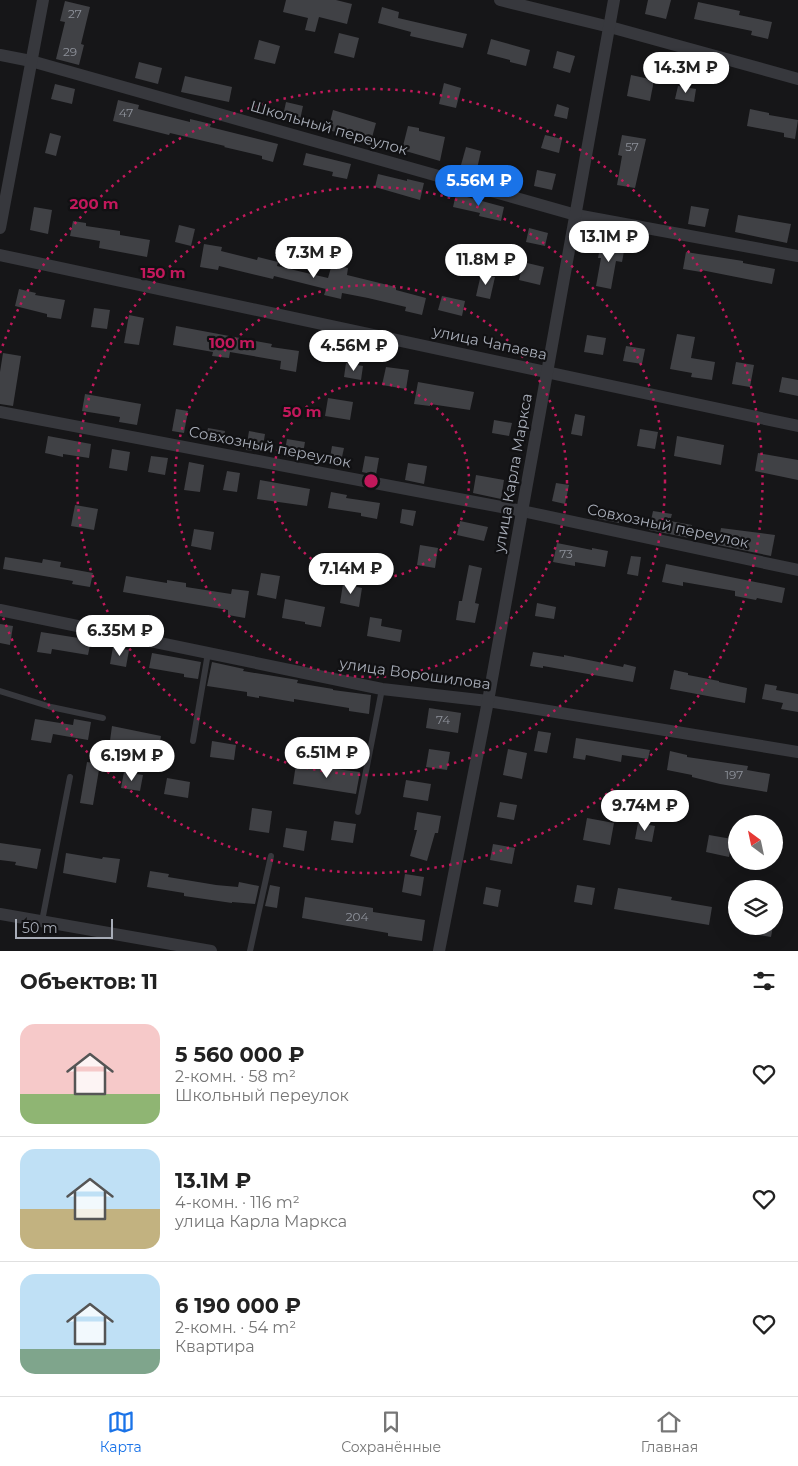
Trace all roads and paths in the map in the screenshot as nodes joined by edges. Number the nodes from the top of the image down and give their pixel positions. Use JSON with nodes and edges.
{"nodes":[{"id":1,"x":43,"y":0,"type":"edge"},
{"id":2,"x":500,"y":0,"type":"edge"},
{"id":3,"x":614,"y":0,"type":"edge"},
{"id":4,"x":610,"y":27,"type":"junction"},
{"id":5,"x":0,"y":55,"type":"edge"},
{"id":6,"x":32,"y":60,"type":"junction"},
{"id":7,"x":798,"y":79,"type":"edge"},
{"id":8,"x":576,"y":215,"type":"junction"},
{"id":9,"x":0,"y":228,"type":"edge"},
{"id":10,"x":0,"y":255,"type":"edge"},
{"id":11,"x":798,"y":256,"type":"edge"},
{"id":12,"x":548,"y":372,"type":"junction"},
{"id":13,"x":0,"y":412,"type":"edge"},
{"id":14,"x":798,"y":426,"type":"edge"},
{"id":15,"x":522,"y":511,"type":"junction"},
{"id":16,"x":798,"y":570,"type":"edge"},
{"id":17,"x":0,"y":610,"type":"edge"},
{"id":18,"x":208,"y":653,"type":"junction"},
{"id":19,"x":382,"y":689,"type":"junction"},
{"id":20,"x":0,"y":691,"type":"edge"},
{"id":21,"x":488,"y":701,"type":"junction"},
{"id":22,"x":103,"y":718,"type":"dead end"},
{"id":23,"x":193,"y":741,"type":"dead end"},
{"id":24,"x":798,"y":752,"type":"edge"},
{"id":25,"x":70,"y":777,"type":"dead end"},
{"id":26,"x":358,"y":812,"type":"dead end"},
{"id":27,"x":271,"y":856,"type":"dead end"},
{"id":28,"x":0,"y":914,"type":"edge"},
{"id":29,"x":42,"y":921,"type":"junction"},
{"id":30,"x":211,"y":951,"type":"edge"},
{"id":31,"x":250,"y":951,"type":"edge"},
{"id":32,"x":439,"y":951,"type":"edge"}],
"edges":[{"from":1,"to":6,"type":"street"},
{"from":2,"to":4,"type":"street"},
{"from":3,"to":4,"type":"street","name":"улица Карла Маркса"},
{"from":4,"to":7,"type":"street"},
{"from":4,"to":8,"type":"street","name":"улица Карла Маркса"},
{"from":5,"to":6,"type":"street","name":"Школьный переулок"},
{"from":6,"to":8,"type":"street","name":"Школьный переулок"},
{"from":6,"to":9,"type":"street"},
{"from":8,"to":11,"type":"street","name":"Школьный переулок"},
{"from":8,"to":12,"type":"street","name":"улица Карла Маркса"},
{"from":10,"to":12,"type":"street","name":"улица Чапаева"},
{"from":12,"to":14,"type":"street","name":"улица Чапаева"},
{"from":12,"to":15,"type":"street","name":"улица Карла Маркса"},
{"from":13,"to":15,"type":"street","name":"Совхозный переулок"},
{"from":15,"to":16,"type":"street","name":"Совхозный переулок"},
{"from":15,"to":21,"type":"street","name":"улица Карла Маркса"},
{"from":17,"to":18,"type":"street","name":"улица Ворошилова"},
{"from":18,"to":19,"type":"street","name":"улица Ворошилова"},
{"from":18,"to":23,"type":"lane"},
{"from":19,"to":21,"type":"street","name":"улица Ворошилова"},
{"from":19,"to":26,"type":"lane"},
{"from":20,"to":22,"type":"lane"},
{"from":21,"to":24,"type":"street","name":"улица Ворошилова"},
{"from":21,"to":32,"type":"street","name":"улица Карла Маркса"},
{"from":25,"to":29,"type":"lane"},
{"from":27,"to":31,"type":"lane"},
{"from":28,"to":29,"type":"street"},
{"from":29,"to":30,"type":"street"}]}
